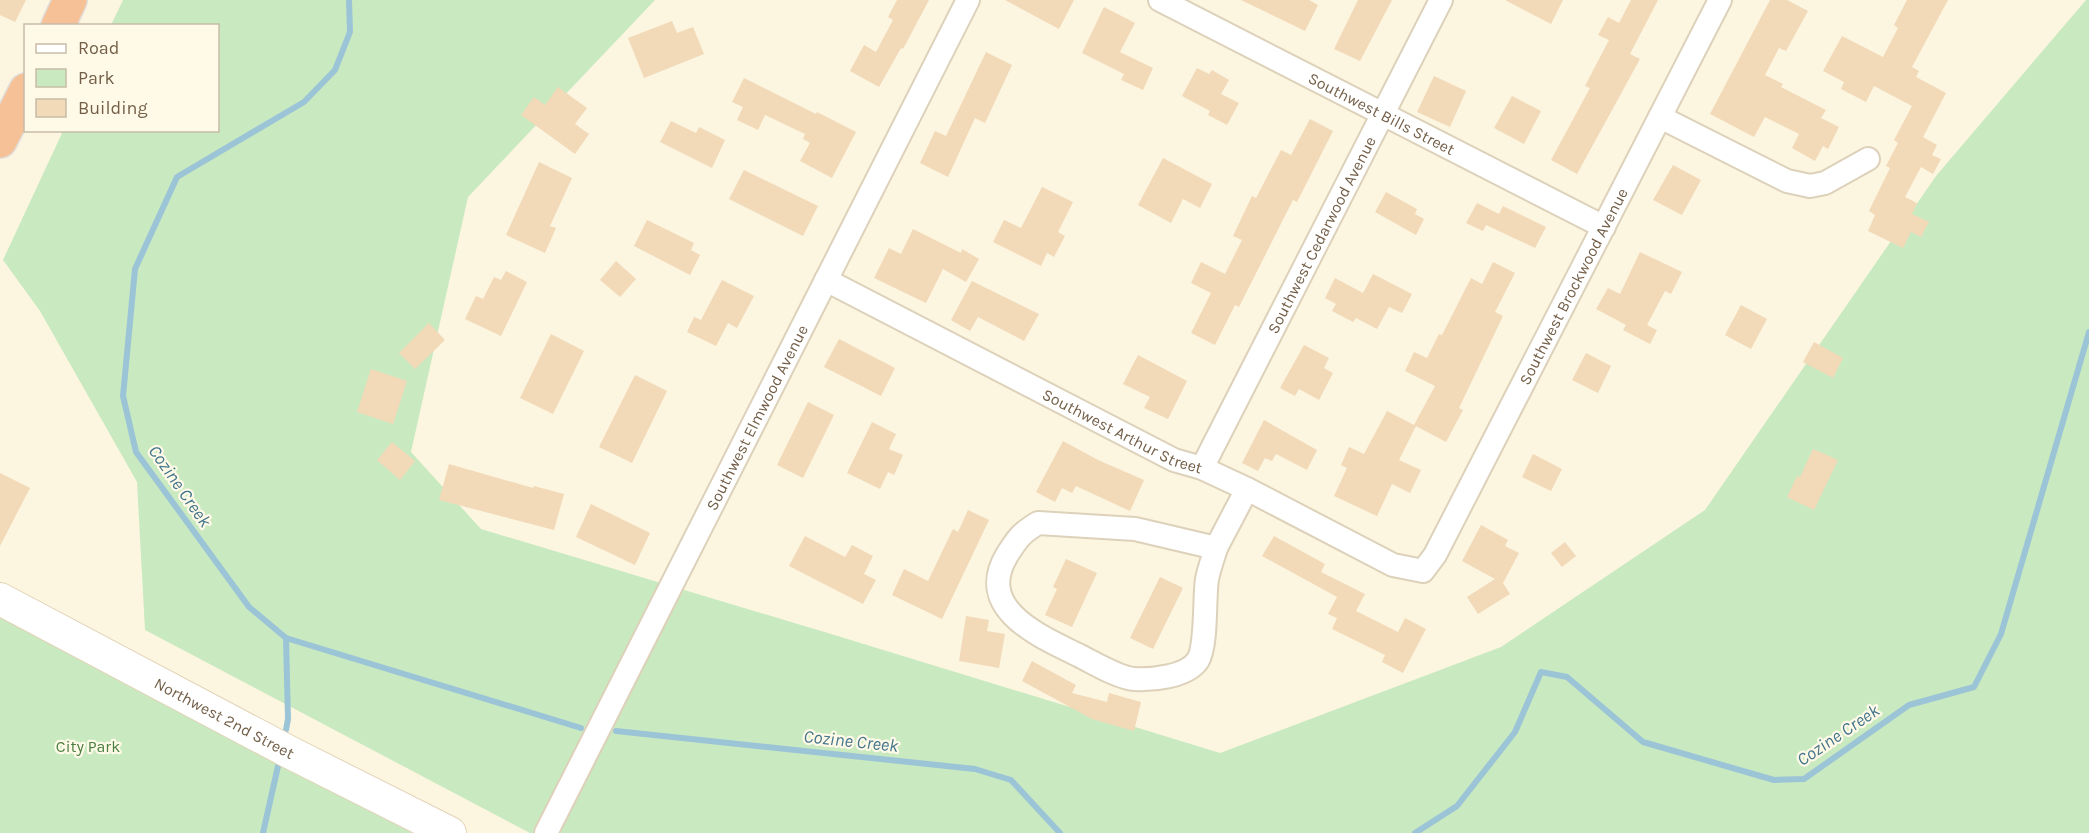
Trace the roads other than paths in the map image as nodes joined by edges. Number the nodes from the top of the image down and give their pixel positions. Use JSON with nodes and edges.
{"nodes":[{"id":1,"x":70,"y":0,"type":"edge"},
{"id":2,"x":968,"y":0,"type":"edge"},
{"id":3,"x":1160,"y":0,"type":"edge"},
{"id":4,"x":1441,"y":0,"type":"edge"},
{"id":5,"x":1720,"y":0,"type":"edge"},
{"id":6,"x":1199,"y":9,"type":"edge"},
{"id":7,"x":59,"y":24,"type":"edge"},
{"id":8,"x":24,"y":94,"type":"edge"},
{"id":9,"x":1383,"y":114,"type":"junction"},
{"id":10,"x":1660,"y":117,"type":"junction"},
{"id":11,"x":0,"y":141,"type":"edge"},
{"id":12,"x":1868,"y":159,"type":"dead end"},
{"id":13,"x":1604,"y":227,"type":"junction"},
{"id":14,"x":826,"y":280,"type":"junction"},
{"id":15,"x":1202,"y":468,"type":"junction"},
{"id":16,"x":1247,"y":489,"type":"junction"},
{"id":17,"x":1216,"y":548,"type":"junction"},
{"id":18,"x":1422,"y":571,"type":"joint"},
{"id":19,"x":0,"y":599,"type":"edge"},
{"id":20,"x":450,"y":833,"type":"edge"},
{"id":21,"x":546,"y":833,"type":"edge"}],
"edges":[{"from":1,"to":7,"type":"highway"},
{"from":2,"to":14,"type":"street","name":"Southwest Elmwood Avenue"},
{"from":3,"to":6,"type":"street","name":"Southwest Bills Street"},
{"from":4,"to":9,"type":"street","name":"Southwest Cedarwood Avenue"},
{"from":5,"to":10,"type":"street","name":"Southwest Brockwood Avenue"},
{"from":6,"to":9,"type":"street","name":"Southwest Bills Street"},
{"from":8,"to":11,"type":"highway"},
{"from":9,"to":13,"type":"street","name":"Southwest Bills Street"},
{"from":9,"to":15,"type":"street","name":"Southwest Cedarwood Avenue"},
{"from":10,"to":12,"type":"street"},
{"from":10,"to":13,"type":"street","name":"Southwest Brockwood Avenue"},
{"from":13,"to":18,"type":"street","name":"Southwest Brockwood Avenue"},
{"from":14,"to":15,"type":"street","name":"Southwest Arthur Street"},
{"from":14,"to":21,"type":"street","name":"Southwest Elmwood Avenue"},
{"from":15,"to":16,"type":"street","name":"Southwest Arthur Street"},
{"from":16,"to":17,"type":"street"},
{"from":16,"to":18,"type":"street","name":"Southwest Arthur Street"},
{"from":17,"to":17,"type":"street"},
{"from":19,"to":20,"type":"main road","name":"Northwest 2nd Street"}]}
